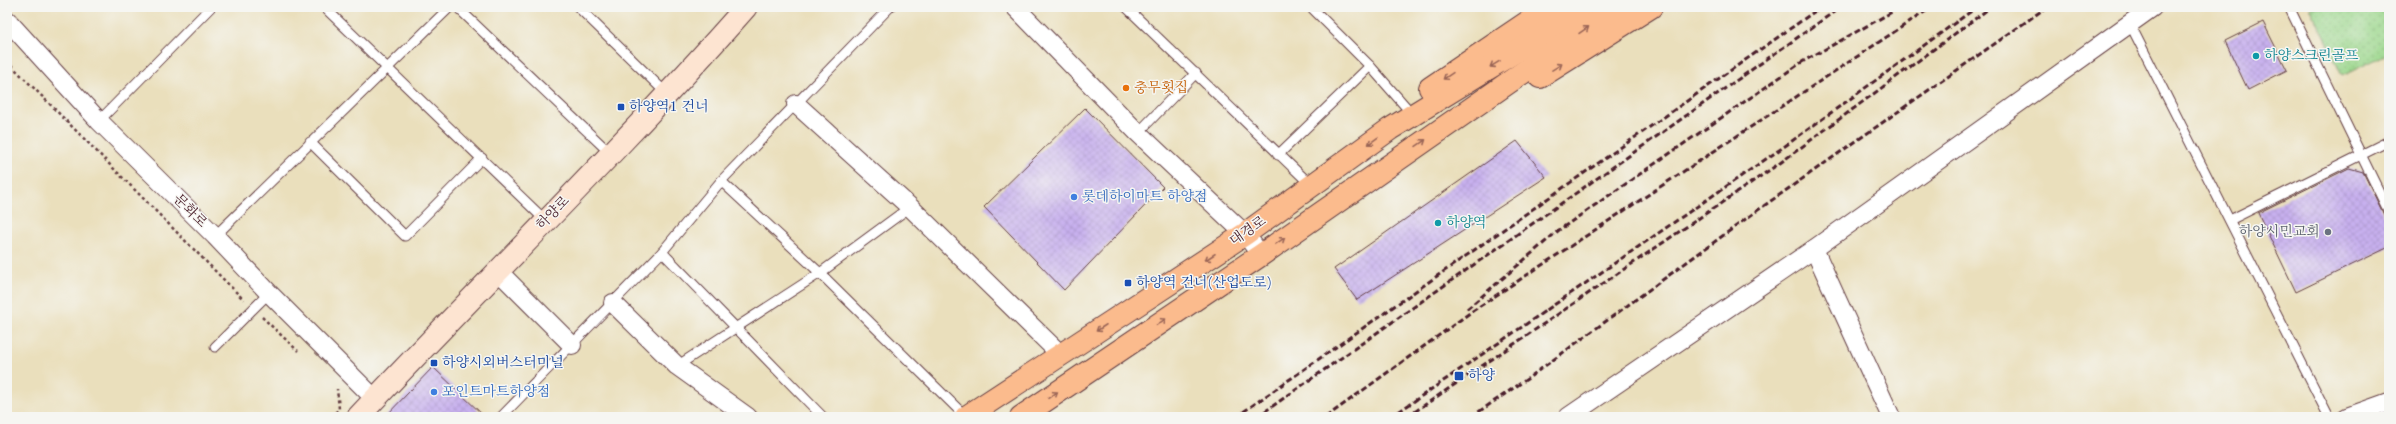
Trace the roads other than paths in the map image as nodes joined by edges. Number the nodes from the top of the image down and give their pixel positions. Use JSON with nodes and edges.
{"nodes":[{"id":1,"x":211,"y":7,"type":"edge"},
{"id":2,"x":324,"y":7,"type":"edge"},
{"id":3,"x":450,"y":7,"type":"edge"},
{"id":4,"x":457,"y":7,"type":"edge"},
{"id":5,"x":578,"y":7,"type":"edge"},
{"id":6,"x":746,"y":7,"type":"edge"},
{"id":7,"x":890,"y":7,"type":"edge"},
{"id":8,"x":1015,"y":7,"type":"edge"},
{"id":9,"x":1126,"y":7,"type":"edge"},
{"id":10,"x":1311,"y":7,"type":"edge"},
{"id":11,"x":1550,"y":7,"type":"edge"},
{"id":12,"x":1580,"y":7,"type":"edge"},
{"id":13,"x":1617,"y":7,"type":"edge"},
{"id":14,"x":1651,"y":7,"type":"edge"},
{"id":15,"x":2153,"y":7,"type":"edge"},
{"id":16,"x":2289,"y":7,"type":"edge"},
{"id":17,"x":7,"y":20,"type":"edge"},
{"id":18,"x":2130,"y":24,"type":"junction"},
{"id":19,"x":1534,"y":52,"type":"junction"},
{"id":20,"x":1370,"y":66,"type":"junction"},
{"id":21,"x":386,"y":68,"type":"junction"},
{"id":22,"x":1196,"y":73,"type":"junction"},
{"id":23,"x":666,"y":93,"type":"junction"},
{"id":24,"x":796,"y":104,"type":"junction"},
{"id":25,"x":1406,"y":107,"type":"junction"},
{"id":26,"x":1472,"y":108,"type":"junction"},
{"id":27,"x":99,"y":121,"type":"junction"},
{"id":28,"x":1390,"y":129,"type":"junction"},
{"id":29,"x":1138,"y":133,"type":"junction"},
{"id":30,"x":2389,"y":141,"type":"edge"},
{"id":31,"x":310,"y":142,"type":"junction"},
{"id":32,"x":611,"y":154,"type":"junction"},
{"id":33,"x":2362,"y":154,"type":"junction"},
{"id":34,"x":1278,"y":155,"type":"junction"},
{"id":35,"x":482,"y":158,"type":"junction"},
{"id":36,"x":721,"y":181,"type":"junction"},
{"id":37,"x":1311,"y":185,"type":"junction"},
{"id":38,"x":910,"y":207,"type":"junction"},
{"id":39,"x":2389,"y":212,"type":"edge"},
{"id":40,"x":2230,"y":220,"type":"junction"},
{"id":41,"x":546,"y":221,"type":"junction"},
{"id":42,"x":1245,"y":234,"type":"junction"},
{"id":43,"x":215,"y":236,"type":"junction"},
{"id":44,"x":1814,"y":249,"type":"junction"},
{"id":45,"x":662,"y":252,"type":"junction"},
{"id":46,"x":1261,"y":254,"type":"junction"},
{"id":47,"x":498,"y":271,"type":"junction"},
{"id":48,"x":820,"y":273,"type":"junction"},
{"id":49,"x":269,"y":294,"type":"junction"},
{"id":50,"x":613,"y":303,"type":"junction"},
{"id":51,"x":736,"y":327,"type":"junction"},
{"id":52,"x":572,"y":345,"type":"junction"},
{"id":53,"x":215,"y":347,"type":"dead end"},
{"id":54,"x":1060,"y":354,"type":"junction"},
{"id":55,"x":677,"y":366,"type":"junction"},
{"id":56,"x":375,"y":399,"type":"junction"},
{"id":57,"x":2389,"y":402,"type":"edge"},
{"id":58,"x":358,"y":417,"type":"edge"},
{"id":59,"x":501,"y":417,"type":"edge"},
{"id":60,"x":748,"y":417,"type":"edge"},
{"id":61,"x":823,"y":417,"type":"edge"},
{"id":62,"x":966,"y":417,"type":"edge"},
{"id":63,"x":1021,"y":417,"type":"edge"},
{"id":64,"x":1568,"y":417,"type":"edge"},
{"id":65,"x":1891,"y":417,"type":"edge"},
{"id":66,"x":2330,"y":417,"type":"edge"},
{"id":67,"x":2347,"y":417,"type":"edge"}],
"edges":[{"from":1,"to":27,"type":"lane"},
{"from":2,"to":21,"type":"lane"},
{"from":3,"to":21,"type":"lane"},
{"from":4,"to":32,"type":"lane"},
{"from":5,"to":23,"type":"lane"},
{"from":6,"to":23,"type":"street","name":"하양로"},
{"from":7,"to":24,"type":"lane"},
{"from":8,"to":29,"type":"street"},
{"from":9,"to":22,"type":"lane"},
{"from":10,"to":20,"type":"lane"},
{"from":11,"to":25,"type":"main road","one_way":true},
{"from":12,"to":19,"type":"main road"},
{"from":19,"to":13,"type":"main road","one_way":true},
{"from":26,"to":14,"type":"main road","one_way":true},
{"from":15,"to":18,"type":"street"},
{"from":16,"to":33,"type":"lane"},
{"from":17,"to":27,"type":"street","name":"문화로"},
{"from":18,"to":40,"type":"lane"},
{"from":18,"to":44,"type":"street"},
{"from":19,"to":26,"type":"main road","name":"대경로"},
{"from":19,"to":28,"type":"main road","name":"대경로","one_way":true},
{"from":20,"to":25,"type":"lane"},
{"from":20,"to":34,"type":"lane"},
{"from":21,"to":31,"type":"lane"},
{"from":21,"to":35,"type":"lane"},
{"from":22,"to":29,"type":"lane"},
{"from":22,"to":34,"type":"lane"},
{"from":23,"to":32,"type":"street","name":"하양로"},
{"from":24,"to":36,"type":"lane"},
{"from":24,"to":38,"type":"street"},
{"from":25,"to":28,"type":"main road"},
{"from":46,"to":26,"type":"main road","name":"대경로","one_way":true},
{"from":27,"to":43,"type":"street","name":"문화로"},
{"from":28,"to":37,"type":"main road","name":"대경로","one_way":true},
{"from":29,"to":42,"type":"street"},
{"from":30,"to":33,"type":"lane"},
{"from":31,"to":35,"type":"lane"},
{"from":31,"to":43,"type":"lane"},
{"from":32,"to":41,"type":"street","name":"하양로"},
{"from":33,"to":39,"type":"lane"},
{"from":33,"to":40,"type":"lane"},
{"from":34,"to":37,"type":"lane"},
{"from":35,"to":41,"type":"lane"},
{"from":36,"to":45,"type":"lane"},
{"from":36,"to":48,"type":"lane"},
{"from":37,"to":42,"type":"main road","name":"대경로"},
{"from":38,"to":48,"type":"lane"},
{"from":38,"to":54,"type":"street"},
{"from":40,"to":66,"type":"lane"},
{"from":41,"to":47,"type":"street","name":"하양로"},
{"from":42,"to":46,"type":"street"},
{"from":42,"to":54,"type":"main road","name":"대경로","one_way":true},
{"from":43,"to":49,"type":"street","name":"문화로"},
{"from":44,"to":64,"type":"street"},
{"from":44,"to":65,"type":"street"},
{"from":45,"to":50,"type":"lane"},
{"from":45,"to":51,"type":"lane"},
{"from":63,"to":46,"type":"main road","name":"대경로","one_way":true},
{"from":47,"to":52,"type":"street"},
{"from":47,"to":56,"type":"street","name":"하양로"},
{"from":48,"to":51,"type":"lane"},
{"from":48,"to":62,"type":"lane"},
{"from":49,"to":53,"type":"lane"},
{"from":49,"to":56,"type":"street","name":"문화로"},
{"from":50,"to":52,"type":"lane"},
{"from":50,"to":55,"type":"street"},
{"from":51,"to":55,"type":"lane"},
{"from":51,"to":61,"type":"lane"},
{"from":52,"to":59,"type":"lane"},
{"from":54,"to":62,"type":"main road","name":"대경로"},
{"from":55,"to":60,"type":"street"},
{"from":56,"to":58,"type":"street","name":"하양로"},
{"from":57,"to":67,"type":"street"}]}
